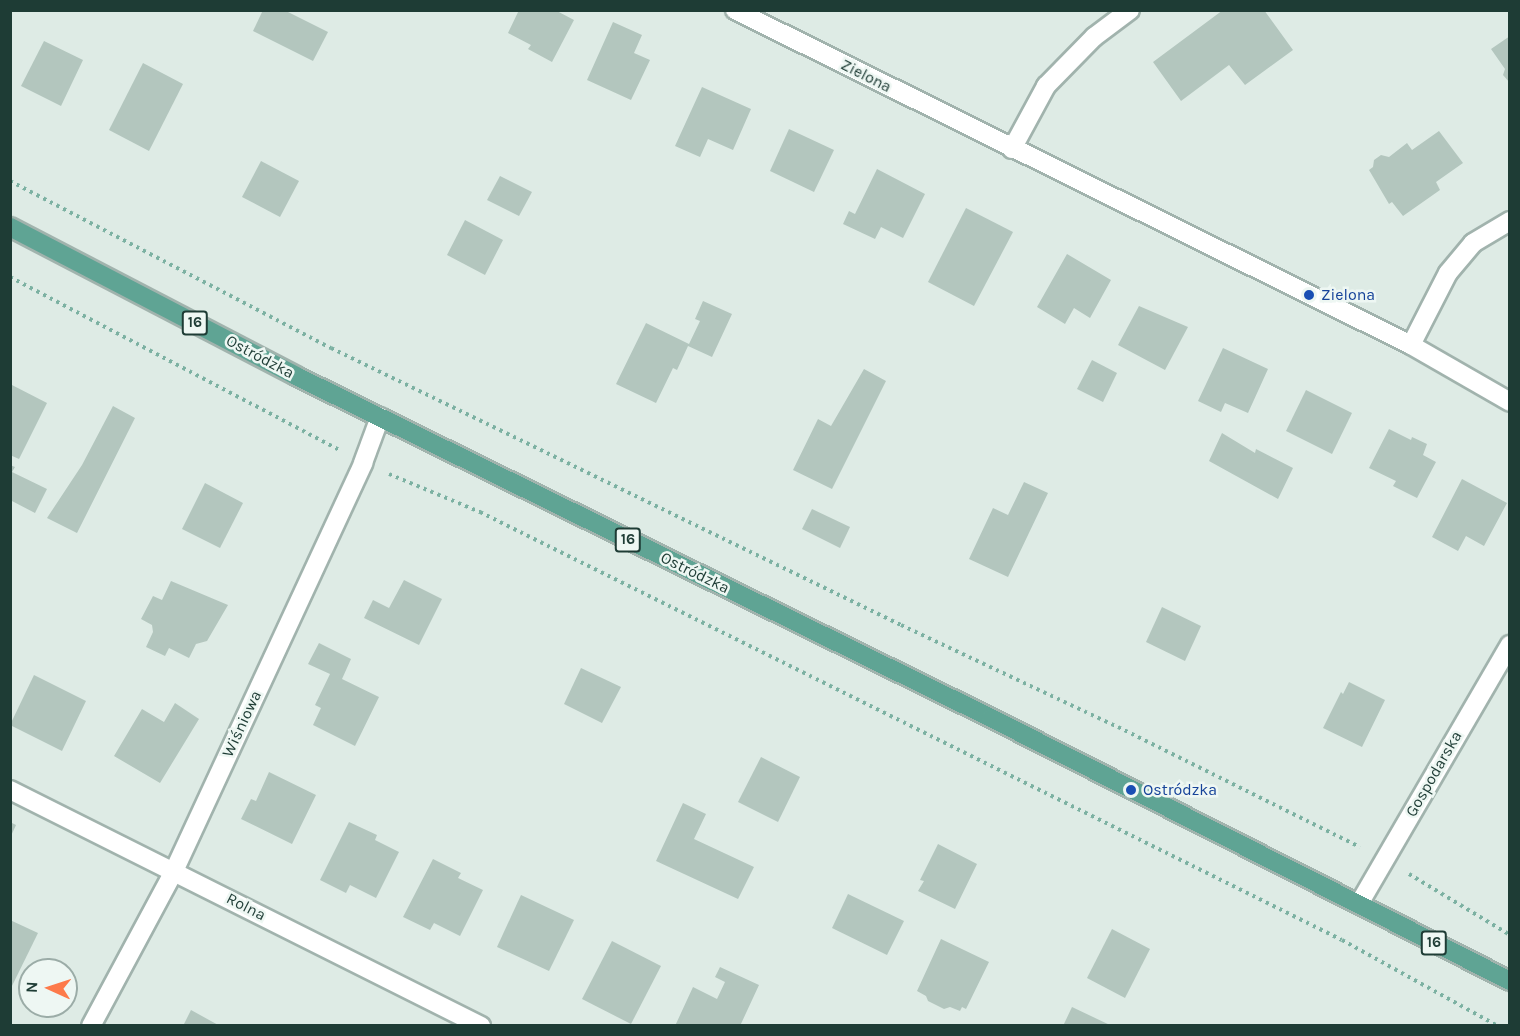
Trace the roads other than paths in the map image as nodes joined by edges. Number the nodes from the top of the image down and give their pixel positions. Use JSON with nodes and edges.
{"nodes":[{"id":1,"x":735,"y":10,"type":"edge"},
{"id":2,"x":1130,"y":10,"type":"edge"},
{"id":3,"x":1012,"y":149,"type":"junction"},
{"id":4,"x":1509,"y":221,"type":"edge"},
{"id":5,"x":10,"y":227,"type":"edge"},
{"id":6,"x":1411,"y":345,"type":"junction"},
{"id":7,"x":1509,"y":402,"type":"edge"},
{"id":8,"x":380,"y":417,"type":"junction"},
{"id":9,"x":1509,"y":645,"type":"edge"},
{"id":10,"x":10,"y":790,"type":"edge"},
{"id":11,"x":174,"y":871,"type":"junction"},
{"id":12,"x":1359,"y":904,"type":"junction"},
{"id":13,"x":1509,"y":981,"type":"edge"},
{"id":14,"x":91,"y":1026,"type":"edge"},
{"id":15,"x":481,"y":1026,"type":"edge"}],
"edges":[{"from":1,"to":3,"type":"street","name":"Zielona"},
{"from":2,"to":3,"type":"street"},
{"from":3,"to":6,"type":"street","name":"Zielona"},
{"from":4,"to":6,"type":"street"},
{"from":5,"to":8,"type":"main road","name":"Ostródzka","number":"16"},
{"from":6,"to":7,"type":"street","name":"Zielona"},
{"from":8,"to":11,"type":"street","name":"Wiśniowa"},
{"from":8,"to":12,"type":"main road","name":"Ostródzka","number":"16"},
{"from":9,"to":12,"type":"street","name":"Gospodarska"},
{"from":10,"to":11,"type":"street","name":"Rolna"},
{"from":11,"to":14,"type":"street","name":"Wiśniowa"},
{"from":11,"to":15,"type":"street","name":"Rolna"},
{"from":12,"to":13,"type":"main road","name":"Ostródzka","number":"16"}]}
